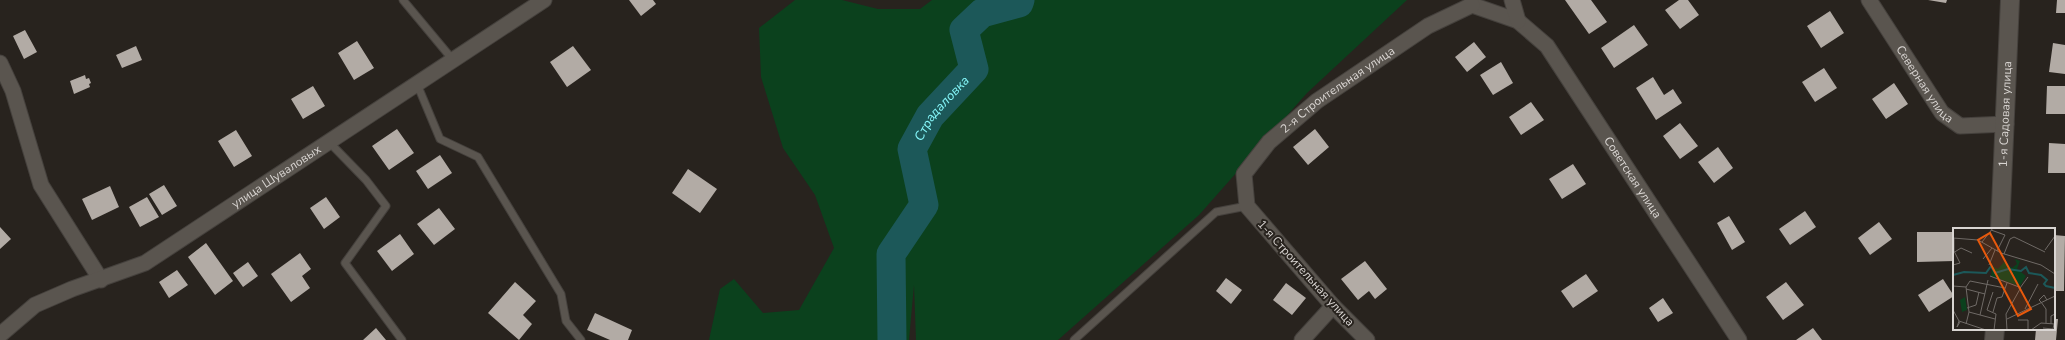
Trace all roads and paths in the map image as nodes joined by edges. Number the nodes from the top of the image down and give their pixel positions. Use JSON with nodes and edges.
{"nodes":[{"id":1,"x":403,"y":0,"type":"edge"},
{"id":2,"x":544,"y":0,"type":"edge"},
{"id":3,"x":1512,"y":0,"type":"edge"},
{"id":4,"x":1869,"y":0,"type":"edge"},
{"id":5,"x":2010,"y":0,"type":"edge"},
{"id":6,"x":1472,"y":2,"type":"edge"},
{"id":7,"x":1518,"y":21,"type":"junction"},
{"id":8,"x":453,"y":60,"type":"junction"},
{"id":9,"x":0,"y":64,"type":"edge"},
{"id":10,"x":417,"y":84,"type":"junction"},
{"id":11,"x":2006,"y":124,"type":"junction"},
{"id":12,"x":329,"y":142,"type":"junction"},
{"id":13,"x":1247,"y":206,"type":"junction"},
{"id":14,"x":2000,"y":228,"type":"edge"},
{"id":15,"x":101,"y":280,"type":"junction"},
{"id":16,"x":1333,"y":306,"type":"junction"},
{"id":17,"x":1995,"y":330,"type":"edge"},
{"id":18,"x":0,"y":334,"type":"edge"},
{"id":19,"x":402,"y":340,"type":"edge"},
{"id":20,"x":581,"y":340,"type":"edge"},
{"id":21,"x":1074,"y":340,"type":"edge"},
{"id":22,"x":1302,"y":340,"type":"edge"},
{"id":23,"x":1367,"y":340,"type":"edge"},
{"id":24,"x":1739,"y":340,"type":"edge"},
{"id":25,"x":1994,"y":340,"type":"edge"}],
"edges":[{"from":1,"to":8,"type":"lane"},
{"from":2,"to":8,"type":"street","name":"улица Шуваловых"},
{"from":3,"to":7,"type":"street"},
{"from":4,"to":11,"type":"street","name":"Северная улица"},
{"from":5,"to":11,"type":"street","name":"1-я Садовая улица"},
{"from":6,"to":7,"type":"street","name":"Советская улица"},
{"from":6,"to":13,"type":"street","name":"2-я Строительная улица"},
{"from":7,"to":24,"type":"street","name":"Советская улица"},
{"from":8,"to":10,"type":"street","name":"улица Шуваловых"},
{"from":9,"to":15,"type":"street"},
{"from":10,"to":12,"type":"street","name":"улица Шуваловых"},
{"from":10,"to":20,"type":"lane"},
{"from":11,"to":14,"type":"street","name":"1-я Садовая улица"},
{"from":12,"to":15,"type":"street","name":"улица Шуваловых"},
{"from":12,"to":19,"type":"lane"},
{"from":13,"to":16,"type":"street","name":"1-я Строительная улица"},
{"from":13,"to":21,"type":"lane"},
{"from":15,"to":18,"type":"street","name":"улица Шуваловых"},
{"from":16,"to":22,"type":"street"},
{"from":16,"to":23,"type":"street","name":"1-я Строительная улица"},
{"from":17,"to":25,"type":"street"}]}
